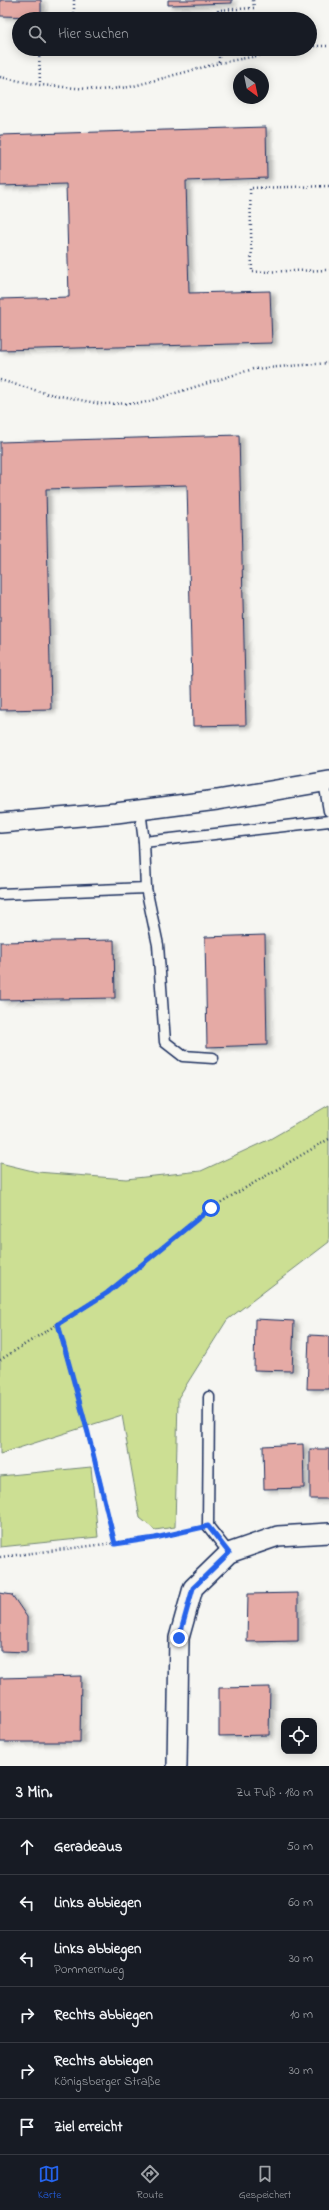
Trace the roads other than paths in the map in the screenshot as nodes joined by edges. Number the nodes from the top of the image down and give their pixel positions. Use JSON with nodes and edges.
{"nodes":[{"id":1,"x":326,"y":781,"type":"edge"},
{"id":2,"x":140,"y":810,"type":"junction"},
{"id":3,"x":329,"y":811,"type":"edge"},
{"id":4,"x":329,"y":821,"type":"edge"},
{"id":5,"x":0,"y":822,"type":"edge"},
{"id":6,"x":144,"y":842,"type":"junction"},
{"id":7,"x":146,"y":888,"type":"junction"},
{"id":8,"x":0,"y":894,"type":"edge"},
{"id":9,"x":213,"y":1058,"type":"dead end"},
{"id":10,"x":209,"y":1397,"type":"dead end"},
{"id":11,"x":329,"y":1533,"type":"edge"},
{"id":12,"x":229,"y":1553,"type":"junction"},
{"id":13,"x":177,"y":1766,"type":"edge"}],
"edges":[{"from":1,"to":2,"type":"street"},
{"from":1,"to":3,"type":"lane"},
{"from":2,"to":5,"type":"street"},
{"from":2,"to":6,"type":"lane"},
{"from":4,"to":6,"type":"lane"},
{"from":6,"to":7,"type":"lane"},
{"from":7,"to":8,"type":"lane"},
{"from":7,"to":9,"type":"lane"},
{"from":10,"to":12,"type":"lane"},
{"from":11,"to":12,"type":"street"},
{"from":12,"to":13,"type":"street"}]}
